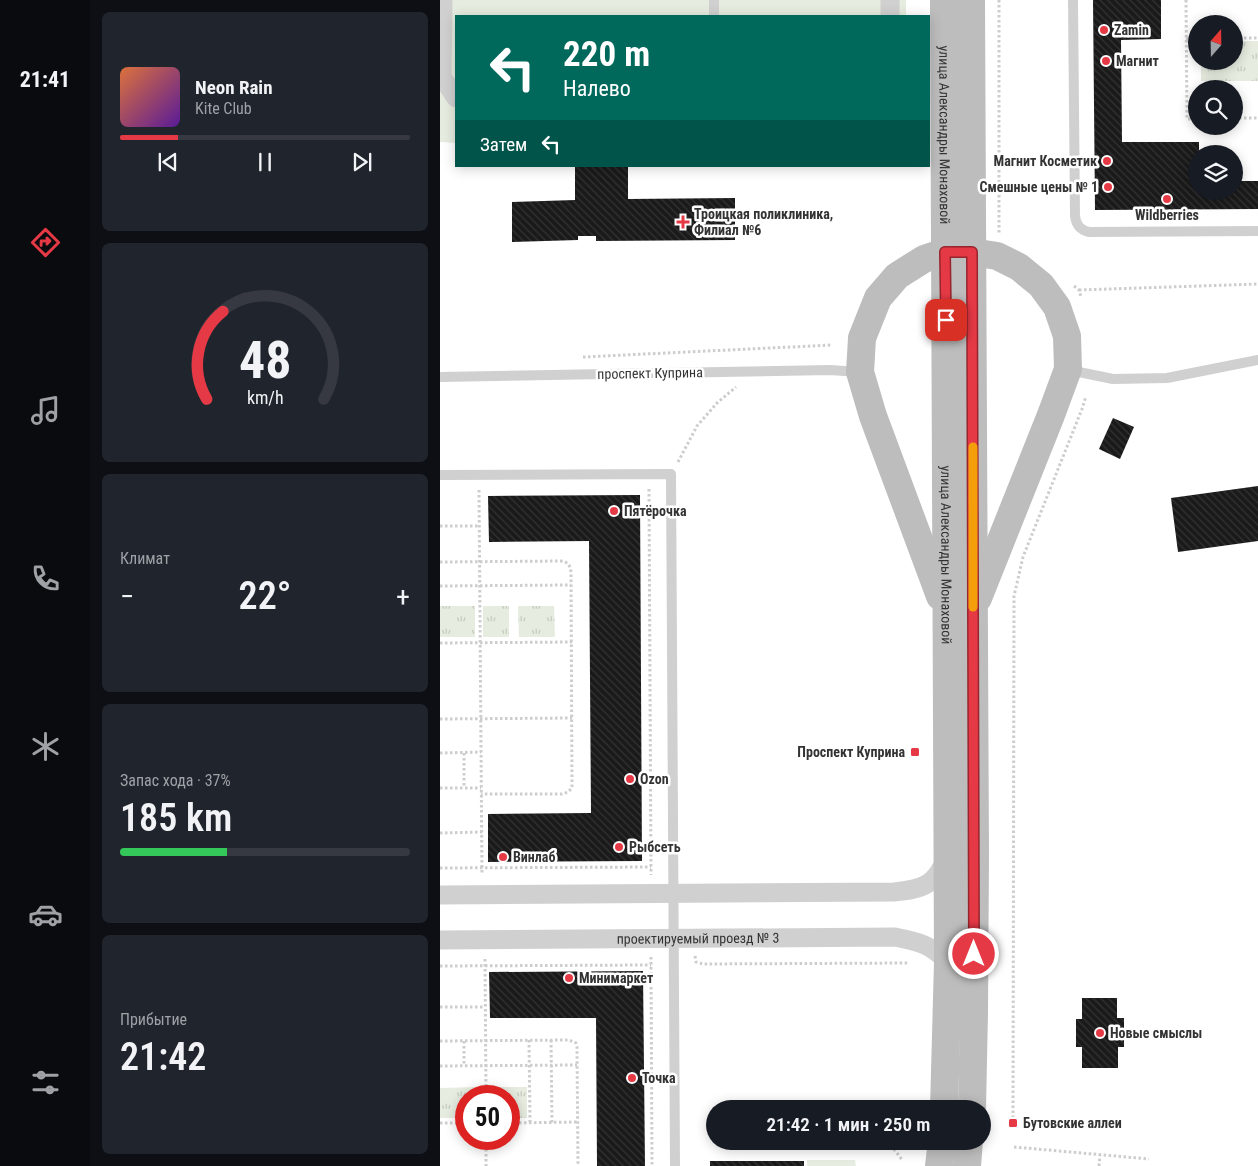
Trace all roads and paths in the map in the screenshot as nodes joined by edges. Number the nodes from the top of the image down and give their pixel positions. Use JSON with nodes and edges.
{"nodes":[{"id":1,"x":443,"y":0,"type":"edge"},
{"id":2,"x":714,"y":0,"type":"edge"},
{"id":3,"x":890,"y":0,"type":"edge"},
{"id":4,"x":944,"y":0,"type":"edge"},
{"id":5,"x":971,"y":0,"type":"edge"},
{"id":6,"x":999,"y":0,"type":"edge"},
{"id":7,"x":1073,"y":0,"type":"edge"},
{"id":8,"x":1186,"y":0,"type":"edge"},
{"id":9,"x":714,"y":15,"type":"edge"},
{"id":10,"x":890,"y":15,"type":"edge"},
{"id":11,"x":1243,"y":38,"type":"edge"},
{"id":12,"x":1258,"y":38,"type":"edge"},
{"id":13,"x":1186,"y":39,"type":"joint"},
{"id":14,"x":455,"y":96,"type":"edge"},
{"id":15,"x":1243,"y":118,"type":"edge"},
{"id":16,"x":1258,"y":118,"type":"edge"},
{"id":17,"x":1188,"y":119,"type":"edge"},
{"id":18,"x":1258,"y":231,"type":"edge"},
{"id":19,"x":1000,"y":236,"type":"dead end"},
{"id":20,"x":945,"y":252,"type":"junction"},
{"id":21,"x":972,"y":252,"type":"junction"},
{"id":22,"x":1258,"y":284,"type":"edge"},
{"id":23,"x":1072,"y":285,"type":"dead end"},
{"id":24,"x":1079,"y":290,"type":"junction"},
{"id":25,"x":1084,"y":305,"type":"dead end"},
{"id":26,"x":832,"y":345,"type":"dead end"},
{"id":27,"x":578,"y":357,"type":"dead end"},
{"id":28,"x":1258,"y":360,"type":"edge"},
{"id":29,"x":758,"y":372,"type":"junction"},
{"id":30,"x":860,"y":372,"type":"junction"},
{"id":31,"x":1079,"y":372,"type":"junction"},
{"id":32,"x":440,"y":377,"type":"edge"},
{"id":33,"x":672,"y":474,"type":"junction"},
{"id":34,"x":440,"y":475,"type":"edge"},
{"id":35,"x":649,"y":488,"type":"dead end"},
{"id":36,"x":479,"y":490,"type":"dead end"},
{"id":37,"x":440,"y":526,"type":"edge"},
{"id":38,"x":479,"y":526,"type":"junction"},
{"id":39,"x":440,"y":562,"type":"edge"},
{"id":40,"x":480,"y":562,"type":"junction"},
{"id":41,"x":571,"y":585,"type":"junction"},
{"id":42,"x":440,"y":586,"type":"edge"},
{"id":43,"x":480,"y":586,"type":"junction"},
{"id":44,"x":946,"y":611,"type":"junction"},
{"id":45,"x":973,"y":611,"type":"junction"},
{"id":46,"x":480,"y":642,"type":"junction"},
{"id":47,"x":572,"y":642,"type":"junction"},
{"id":48,"x":440,"y":643,"type":"edge"},
{"id":49,"x":572,"y":718,"type":"junction"},
{"id":50,"x":440,"y":719,"type":"edge"},
{"id":51,"x":481,"y":719,"type":"junction"},
{"id":52,"x":440,"y":752,"type":"edge"},
{"id":53,"x":464,"y":752,"type":"junction"},
{"id":54,"x":481,"y":752,"type":"junction"},
{"id":55,"x":440,"y":788,"type":"edge"},
{"id":56,"x":464,"y":788,"type":"junction"},
{"id":57,"x":481,"y":788,"type":"junction"},
{"id":58,"x":481,"y":794,"type":"junction"},
{"id":59,"x":482,"y":832,"type":"junction"},
{"id":60,"x":440,"y":833,"type":"edge"},
{"id":61,"x":948,"y":854,"type":"junction"},
{"id":62,"x":651,"y":867,"type":"junction"},
{"id":63,"x":440,"y":868,"type":"edge"},
{"id":64,"x":482,"y":868,"type":"junction"},
{"id":65,"x":651,"y":877,"type":"dead end"},
{"id":66,"x":482,"y":878,"type":"dead end"},
{"id":67,"x":674,"y":894,"type":"junction"},
{"id":68,"x":440,"y":895,"type":"edge"},
{"id":69,"x":674,"y":938,"type":"junction"},
{"id":70,"x":440,"y":940,"type":"edge"},
{"id":71,"x":651,"y":950,"type":"dead end"},
{"id":72,"x":695,"y":950,"type":"dead end"},
{"id":73,"x":948,"y":962,"type":"junction"},
{"id":74,"x":908,"y":964,"type":"dead end"},
{"id":75,"x":651,"y":965,"type":"junction"},
{"id":76,"x":440,"y":966,"type":"edge"},
{"id":77,"x":485,"y":972,"type":"dead end"},
{"id":78,"x":440,"y":1007,"type":"edge"},
{"id":79,"x":485,"y":1007,"type":"junction"},
{"id":80,"x":529,"y":1040,"type":"junction"},
{"id":81,"x":551,"y":1040,"type":"junction"},
{"id":82,"x":440,"y":1041,"type":"edge"},
{"id":83,"x":464,"y":1041,"type":"junction"},
{"id":84,"x":485,"y":1041,"type":"junction"},
{"id":85,"x":530,"y":1065,"type":"junction"},
{"id":86,"x":552,"y":1065,"type":"junction"},
{"id":87,"x":577,"y":1065,"type":"junction"},
{"id":88,"x":440,"y":1066,"type":"edge"},
{"id":89,"x":464,"y":1066,"type":"junction"},
{"id":90,"x":486,"y":1066,"type":"junction"},
{"id":91,"x":486,"y":1085,"type":"edge"},
{"id":92,"x":944,"y":1100,"type":"edge"},
{"id":93,"x":972,"y":1100,"type":"edge"},
{"id":94,"x":578,"y":1122,"type":"junction"},
{"id":95,"x":440,"y":1123,"type":"edge"},
{"id":96,"x":455,"y":1123,"type":"edge"},
{"id":97,"x":520,"y":1123,"type":"edge"},
{"id":98,"x":530,"y":1123,"type":"junction"},
{"id":99,"x":552,"y":1123,"type":"junction"},
{"id":100,"x":1014,"y":1123,"type":"dead end"},
{"id":101,"x":1014,"y":1147,"type":"dead end"},
{"id":102,"x":486,"y":1150,"type":"edge"},
{"id":103,"x":896,"y":1150,"type":"edge"},
{"id":104,"x":941,"y":1150,"type":"edge"},
{"id":105,"x":968,"y":1150,"type":"edge"},
{"id":106,"x":1100,"y":1155,"type":"junction"},
{"id":107,"x":1149,"y":1159,"type":"dead end"},
{"id":108,"x":904,"y":1160,"type":"dead end"},
{"id":109,"x":486,"y":1166,"type":"edge"},
{"id":110,"x":578,"y":1166,"type":"edge"},
{"id":111,"x":652,"y":1166,"type":"edge"},
{"id":112,"x":675,"y":1166,"type":"edge"},
{"id":113,"x":939,"y":1166,"type":"edge"},
{"id":114,"x":967,"y":1166,"type":"edge"},
{"id":115,"x":1099,"y":1166,"type":"edge"}],
"edges":[{"from":1,"to":14,"type":"street"},
{"from":2,"to":9,"type":"lane"},
{"from":3,"to":10,"type":"street"},
{"from":4,"to":20,"type":"main road","name":"улица Александры Монаховой"},
{"from":5,"to":21,"type":"main road","name":"улица Александры Монаховой"},
{"from":6,"to":19,"type":"path"},
{"from":7,"to":18,"type":"lane"},
{"from":8,"to":13,"type":"path"},
{"from":11,"to":12,"type":"path"},
{"from":13,"to":17,"type":"path"},
{"from":15,"to":16,"type":"path"},
{"from":20,"to":21,"type":"main road"},
{"from":20,"to":30,"type":"main road"},
{"from":20,"to":44,"type":"main road","name":"улица Александры Монаховой"},
{"from":21,"to":31,"type":"main road"},
{"from":21,"to":45,"type":"main road","name":"улица Александры Монаховой"},
{"from":22,"to":24,"type":"path"},
{"from":23,"to":24,"type":"path"},
{"from":24,"to":25,"type":"path"},
{"from":26,"to":27,"type":"path"},
{"from":28,"to":31,"type":"lane"},
{"from":29,"to":30,"type":"lane","name":"проспект Куприна"},
{"from":29,"to":32,"type":"lane","name":"проспект Куприна"},
{"from":29,"to":33,"type":"path"},
{"from":30,"to":44,"type":"main road"},
{"from":31,"to":45,"type":"main road"},
{"from":31,"to":100,"type":"path"},
{"from":33,"to":34,"type":"lane"},
{"from":33,"to":67,"type":"lane"},
{"from":35,"to":62,"type":"path"},
{"from":36,"to":38,"type":"path"},
{"from":37,"to":38,"type":"path"},
{"from":38,"to":40,"type":"path"},
{"from":39,"to":40,"type":"path"},
{"from":40,"to":41,"type":"path"},
{"from":40,"to":43,"type":"path"},
{"from":41,"to":43,"type":"path"},
{"from":41,"to":47,"type":"path"},
{"from":42,"to":43,"type":"path"},
{"from":43,"to":46,"type":"path"},
{"from":44,"to":61,"type":"main road","name":"улица Александры Монаховой"},
{"from":45,"to":93,"type":"main road","name":"улица Александры Монаховой"},
{"from":46,"to":47,"type":"path"},
{"from":46,"to":48,"type":"path"},
{"from":46,"to":51,"type":"path"},
{"from":47,"to":49,"type":"path"},
{"from":49,"to":51,"type":"path"},
{"from":49,"to":58,"type":"path"},
{"from":50,"to":51,"type":"path"},
{"from":51,"to":54,"type":"path"},
{"from":52,"to":53,"type":"path"},
{"from":53,"to":54,"type":"path"},
{"from":53,"to":56,"type":"path"},
{"from":54,"to":57,"type":"path"},
{"from":55,"to":56,"type":"path"},
{"from":56,"to":57,"type":"path"},
{"from":57,"to":58,"type":"path"},
{"from":58,"to":59,"type":"path"},
{"from":59,"to":60,"type":"path"},
{"from":59,"to":64,"type":"path"},
{"from":61,"to":67,"type":"street"},
{"from":61,"to":73,"type":"main road","name":"улица Александры Монаховой"},
{"from":62,"to":64,"type":"path"},
{"from":62,"to":65,"type":"path"},
{"from":63,"to":64,"type":"path"},
{"from":64,"to":66,"type":"path"},
{"from":67,"to":68,"type":"street"},
{"from":67,"to":69,"type":"lane"},
{"from":69,"to":70,"type":"street","name":"проектируемый проезд № 3"},
{"from":69,"to":73,"type":"street","name":"проектируемый проезд № 3"},
{"from":69,"to":112,"type":"lane"},
{"from":71,"to":75,"type":"path"},
{"from":72,"to":74,"type":"path"},
{"from":73,"to":92,"type":"main road","name":"улица Александры Монаховой"},
{"from":75,"to":76,"type":"path"},
{"from":75,"to":111,"type":"path"},
{"from":77,"to":79,"type":"path"},
{"from":78,"to":79,"type":"path"},
{"from":79,"to":84,"type":"path"},
{"from":80,"to":81,"type":"path"},
{"from":80,"to":84,"type":"path"},
{"from":80,"to":85,"type":"path"},
{"from":81,"to":86,"type":"path"},
{"from":81,"to":87,"type":"path"},
{"from":82,"to":83,"type":"path"},
{"from":83,"to":84,"type":"path"},
{"from":83,"to":89,"type":"path"},
{"from":84,"to":90,"type":"path"},
{"from":85,"to":86,"type":"path"},
{"from":85,"to":90,"type":"path"},
{"from":85,"to":98,"type":"path"},
{"from":86,"to":87,"type":"path"},
{"from":86,"to":99,"type":"path"},
{"from":87,"to":94,"type":"path"},
{"from":88,"to":89,"type":"path"},
{"from":89,"to":90,"type":"path"},
{"from":90,"to":91,"type":"path"},
{"from":94,"to":99,"type":"path"},
{"from":94,"to":110,"type":"path"},
{"from":95,"to":96,"type":"path"},
{"from":97,"to":98,"type":"path"},
{"from":98,"to":99,"type":"path"},
{"from":101,"to":106,"type":"path"},
{"from":102,"to":109,"type":"path"},
{"from":103,"to":108,"type":"path"},
{"from":104,"to":113,"type":"main road"},
{"from":105,"to":114,"type":"main road"},
{"from":106,"to":107,"type":"path"},
{"from":106,"to":115,"type":"path"}]}
